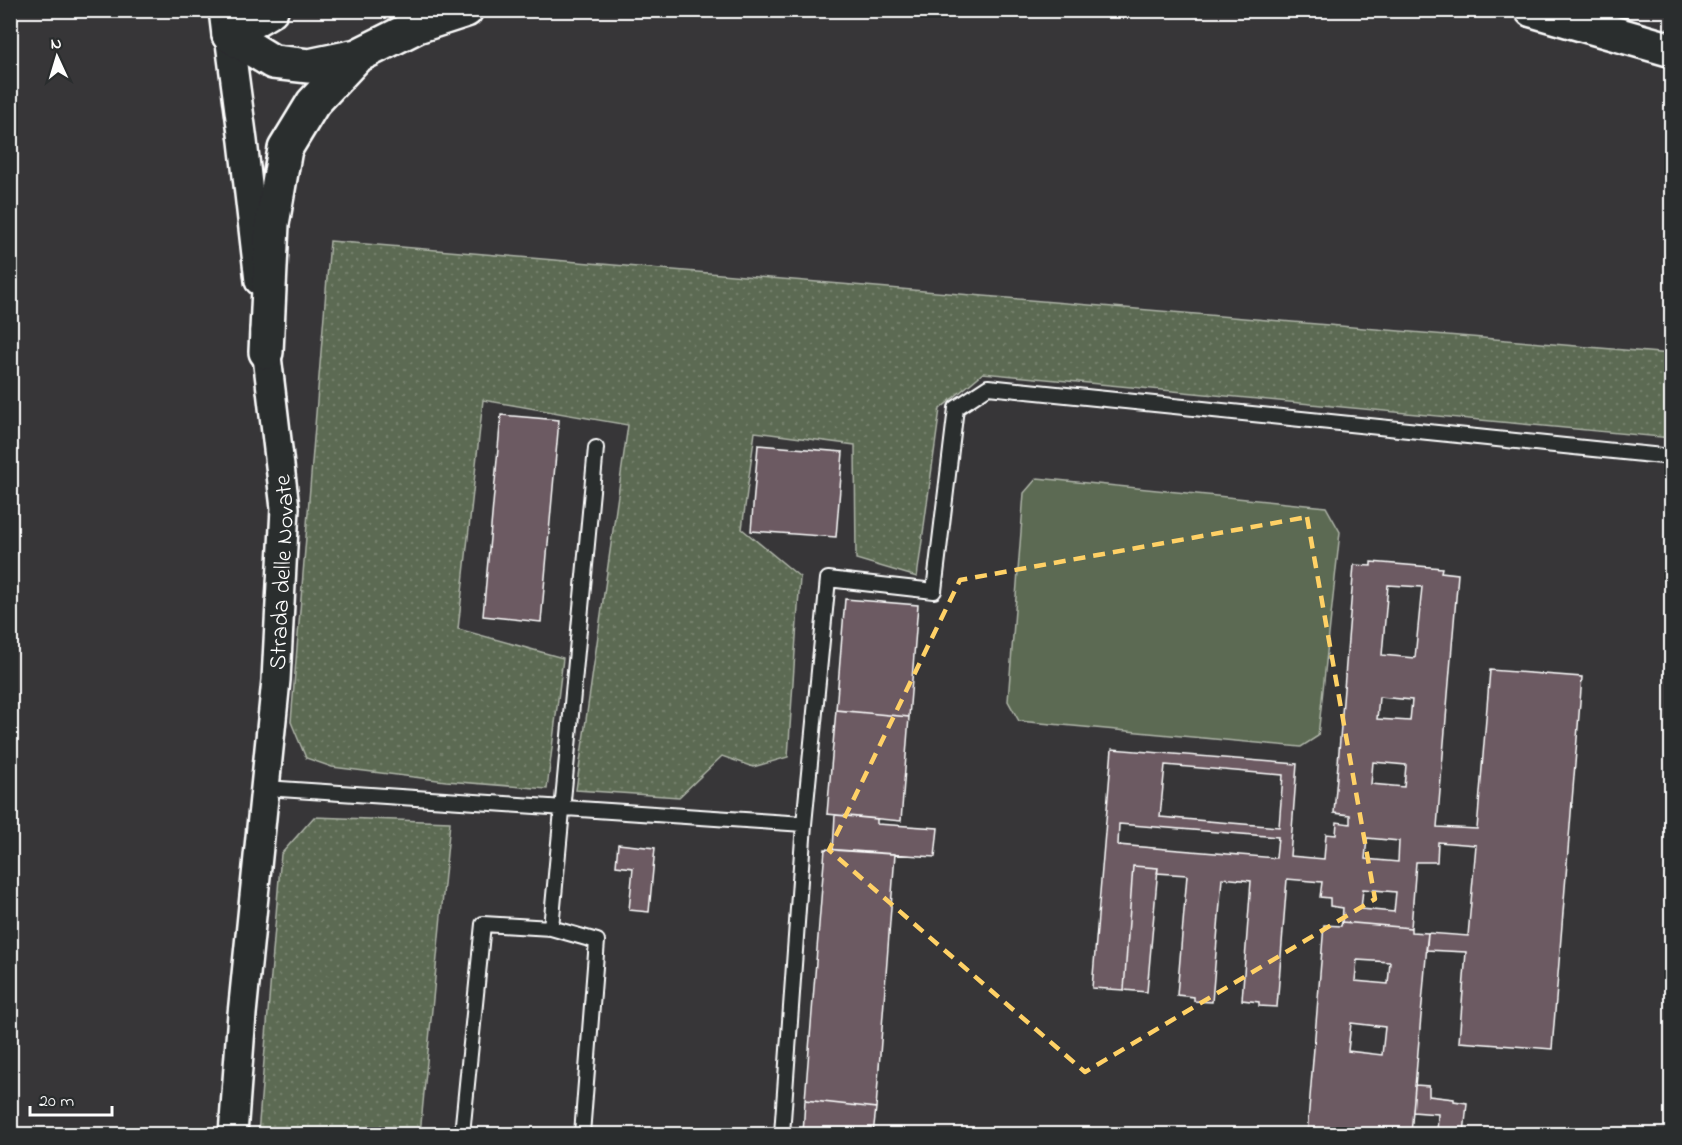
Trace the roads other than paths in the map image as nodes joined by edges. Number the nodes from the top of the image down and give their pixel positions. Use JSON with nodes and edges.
{"nodes":[{"id":1,"x":271,"y":10,"type":"edge"},
{"id":2,"x":466,"y":10,"type":"edge"},
{"id":3,"x":1532,"y":10,"type":"edge"},
{"id":4,"x":228,"y":23,"type":"edge"},
{"id":5,"x":1671,"y":50,"type":"edge"},
{"id":6,"x":357,"y":56,"type":"junction"},
{"id":7,"x":266,"y":352,"type":"junction"},
{"id":8,"x":596,"y":448,"type":"dead end"},
{"id":9,"x":1671,"y":457,"type":"edge"},
{"id":10,"x":265,"y":788,"type":"junction"},
{"id":11,"x":563,"y":807,"type":"junction"},
{"id":12,"x":804,"y":824,"type":"junction"},
{"id":13,"x":551,"y":928,"type":"junction"},
{"id":14,"x":233,"y":1134,"type":"edge"},
{"id":15,"x":462,"y":1134,"type":"edge"},
{"id":16,"x":582,"y":1134,"type":"edge"},
{"id":17,"x":782,"y":1134,"type":"edge"}],
"edges":[{"from":1,"to":4,"type":"highway"},
{"from":2,"to":6,"type":"highway"},
{"from":3,"to":5,"type":"highway"},
{"from":4,"to":6,"type":"highway"},
{"from":4,"to":7,"type":"street","name":"Strada delle Novate"},
{"from":6,"to":7,"type":"highway"},
{"from":7,"to":10,"type":"street","name":"Strada delle Novate"},
{"from":8,"to":11,"type":"lane"},
{"from":9,"to":12,"type":"lane"},
{"from":10,"to":11,"type":"lane"},
{"from":10,"to":14,"type":"street","name":"Strada delle Novate"},
{"from":11,"to":12,"type":"lane"},
{"from":11,"to":13,"type":"lane"},
{"from":12,"to":17,"type":"lane"},
{"from":13,"to":15,"type":"lane"},
{"from":13,"to":16,"type":"lane"}]}
